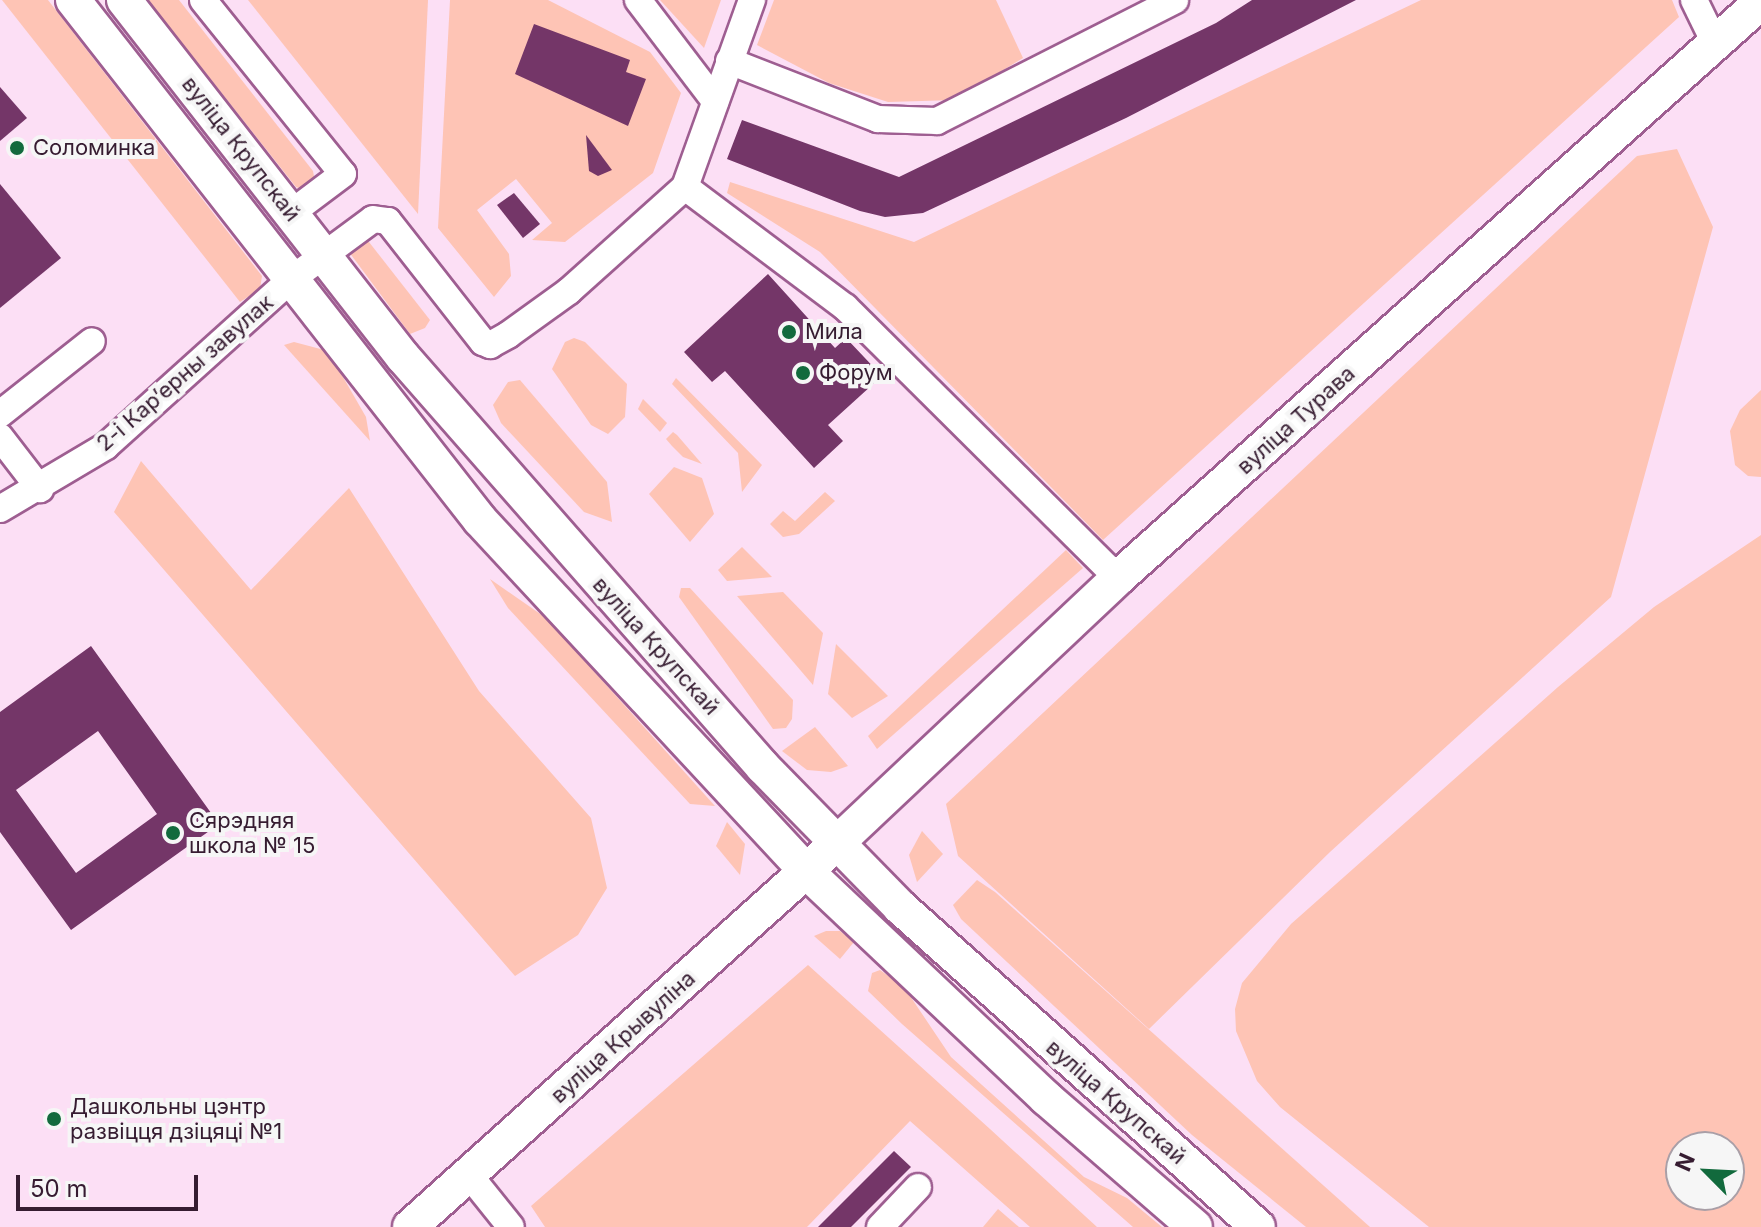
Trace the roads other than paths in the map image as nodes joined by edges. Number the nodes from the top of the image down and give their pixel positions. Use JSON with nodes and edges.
{"nodes":[{"id":1,"x":73,"y":0,"type":"edge"},
{"id":2,"x":124,"y":0,"type":"edge"},
{"id":3,"x":203,"y":0,"type":"edge"},
{"id":4,"x":638,"y":0,"type":"edge"},
{"id":5,"x":752,"y":0,"type":"edge"},
{"id":6,"x":1175,"y":0,"type":"edge"},
{"id":7,"x":1694,"y":0,"type":"edge"},
{"id":8,"x":1761,"y":2,"type":"edge"},
{"id":9,"x":1715,"y":43,"type":"junction"},
{"id":10,"x":729,"y":61,"type":"junction"},
{"id":11,"x":715,"y":101,"type":"junction"},
{"id":12,"x":685,"y":187,"type":"junction"},
{"id":13,"x":291,"y":213,"type":"junction"},
{"id":14,"x":323,"y":253,"type":"junction"},
{"id":15,"x":289,"y":281,"type":"junction"},
{"id":16,"x":92,"y":341,"type":"dead end"},
{"id":17,"x":0,"y":414,"type":"edge"},
{"id":18,"x":0,"y":437,"type":"edge"},
{"id":19,"x":40,"y":489,"type":"junction"},
{"id":20,"x":0,"y":509,"type":"edge"},
{"id":21,"x":1118,"y":578,"type":"junction"},
{"id":22,"x":836,"y":844,"type":"junction"},
{"id":23,"x":805,"y":870,"type":"junction"},
{"id":24,"x":470,"y":1176,"type":"junction"},
{"id":25,"x":918,"y":1187,"type":"dead end"},
{"id":26,"x":410,"y":1227,"type":"edge"},
{"id":27,"x":511,"y":1227,"type":"edge"},
{"id":28,"x":880,"y":1227,"type":"edge"},
{"id":29,"x":1195,"y":1227,"type":"edge"},
{"id":30,"x":1258,"y":1227,"type":"edge"}],
"edges":[{"from":1,"to":15,"type":"main road","name":"вуліца Крупскай"},
{"from":2,"to":13,"type":"main road","name":"вуліца Крупскай"},
{"from":3,"to":13,"type":"street"},
{"from":4,"to":11,"type":"street"},
{"from":5,"to":10,"type":"street"},
{"from":6,"to":10,"type":"street"},
{"from":7,"to":9,"type":"street"},
{"from":8,"to":9,"type":"main road","name":"вуліца Турава"},
{"from":9,"to":21,"type":"main road","name":"вуліца Турава"},
{"from":10,"to":11,"type":"street"},
{"from":11,"to":12,"type":"street"},
{"from":12,"to":14,"type":"street","name":"2-і Карʼерны завулак"},
{"from":12,"to":21,"type":"street"},
{"from":13,"to":14,"type":"main road","name":"вуліца Крупскай"},
{"from":14,"to":15,"type":"street","name":"2-і Карʼерны завулак"},
{"from":14,"to":22,"type":"main road","name":"вуліца Крупскай"},
{"from":15,"to":19,"type":"street","name":"2-і Карʼерны завулак"},
{"from":15,"to":23,"type":"main road","name":"вуліца Крупскай"},
{"from":16,"to":17,"type":"street"},
{"from":18,"to":19,"type":"street"},
{"from":19,"to":20,"type":"street","name":"2-і Карʼерны завулак"},
{"from":21,"to":22,"type":"main road","name":"вуліца Турава"},
{"from":22,"to":23,"type":"main road","name":"вуліца Крывуліна"},
{"from":22,"to":30,"type":"main road","name":"вуліца Крупскай"},
{"from":23,"to":24,"type":"main road","name":"вуліца Крывуліна"},
{"from":23,"to":29,"type":"main road","name":"вуліца Крупскай"},
{"from":24,"to":26,"type":"main road","name":"вуліца Крывуліна"},
{"from":24,"to":27,"type":"street"},
{"from":25,"to":28,"type":"street"}]}
